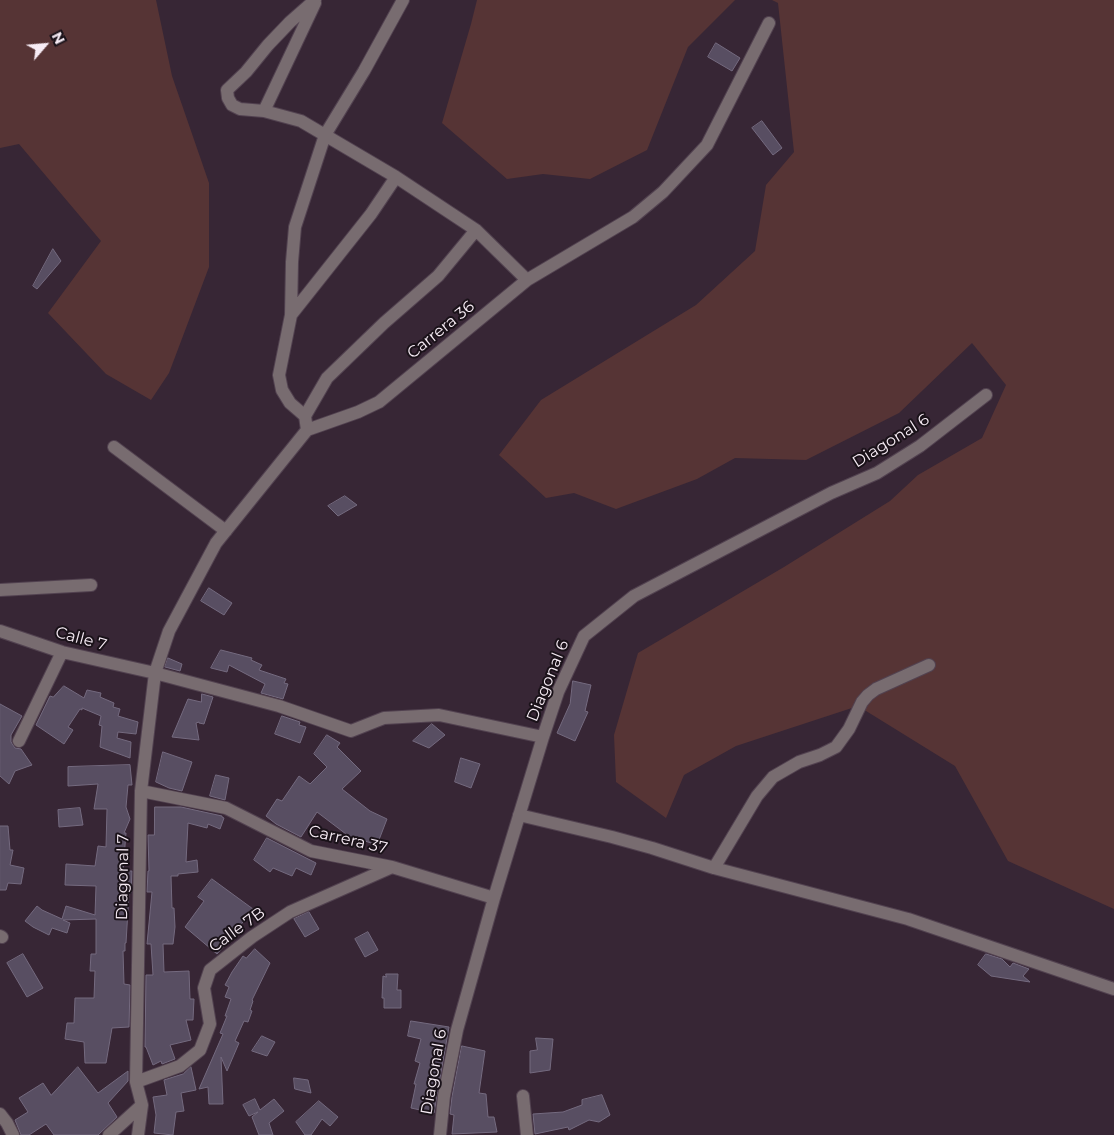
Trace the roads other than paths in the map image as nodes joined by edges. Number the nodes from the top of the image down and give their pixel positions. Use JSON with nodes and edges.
{"nodes":[{"id":1,"x":316,"y":0,"type":"edge"},
{"id":2,"x":403,"y":0,"type":"edge"},
{"id":3,"x":768,"y":23,"type":"dead end"},
{"id":4,"x":264,"y":111,"type":"junction"},
{"id":5,"x":325,"y":135,"type":"junction"},
{"id":6,"x":396,"y":177,"type":"junction"},
{"id":7,"x":476,"y":230,"type":"junction"},
{"id":8,"x":527,"y":280,"type":"junction"},
{"id":9,"x":290,"y":315,"type":"junction"},
{"id":10,"x":986,"y":395,"type":"dead end"},
{"id":11,"x":305,"y":416,"type":"junction"},
{"id":12,"x":307,"y":430,"type":"junction"},
{"id":13,"x":114,"y":447,"type":"dead end"},
{"id":14,"x":226,"y":531,"type":"junction"},
{"id":15,"x":91,"y":585,"type":"dead end"},
{"id":16,"x":0,"y":590,"type":"edge"},
{"id":17,"x":0,"y":630,"type":"edge"},
{"id":18,"x":62,"y":652,"type":"junction"},
{"id":19,"x":929,"y":665,"type":"dead end"},
{"id":20,"x":155,"y":673,"type":"junction"},
{"id":21,"x":542,"y":737,"type":"junction"},
{"id":22,"x":19,"y":741,"type":"dead end"},
{"id":23,"x":141,"y":792,"type":"junction"},
{"id":24,"x":518,"y":815,"type":"junction"},
{"id":25,"x":392,"y":867,"type":"junction"},
{"id":26,"x":714,"y":868,"type":"junction"},
{"id":27,"x":494,"y":898,"type":"junction"},
{"id":28,"x":1114,"y":989,"type":"edge"},
{"id":29,"x":136,"y":1082,"type":"junction"},
{"id":30,"x":523,"y":1096,"type":"dead end"},
{"id":31,"x":142,"y":1105,"type":"junction"},
{"id":32,"x":0,"y":1114,"type":"edge"},
{"id":33,"x":13,"y":1135,"type":"edge"},
{"id":34,"x":109,"y":1135,"type":"edge"},
{"id":35,"x":138,"y":1135,"type":"edge"},
{"id":36,"x":440,"y":1135,"type":"edge"},
{"id":37,"x":527,"y":1135,"type":"edge"}],
"edges":[{"from":1,"to":4,"type":"street"},
{"from":1,"to":4,"type":"street"},
{"from":2,"to":5,"type":"street"},
{"from":3,"to":8,"type":"street","name":"Carrera 36"},
{"from":4,"to":5,"type":"street"},
{"from":5,"to":6,"type":"street"},
{"from":5,"to":9,"type":"street"},
{"from":6,"to":7,"type":"street"},
{"from":6,"to":9,"type":"street"},
{"from":7,"to":8,"type":"street"},
{"from":7,"to":11,"type":"street"},
{"from":8,"to":12,"type":"street","name":"Carrera 36"},
{"from":9,"to":11,"type":"street"},
{"from":10,"to":21,"type":"street","name":"Diagonal 6"},
{"from":11,"to":12,"type":"street"},
{"from":12,"to":14,"type":"street"},
{"from":13,"to":14,"type":"street"},
{"from":14,"to":20,"type":"street"},
{"from":15,"to":16,"type":"street"},
{"from":17,"to":18,"type":"street","name":"Calle 7"},
{"from":18,"to":20,"type":"street","name":"Calle 7"},
{"from":18,"to":22,"type":"street"},
{"from":19,"to":26,"type":"street"},
{"from":20,"to":21,"type":"street","name":"Calle 7"},
{"from":20,"to":23,"type":"street","name":"Diagonal 7"},
{"from":21,"to":24,"type":"street","name":"Diagonal 6"},
{"from":23,"to":25,"type":"street","name":"Carrera 37"},
{"from":23,"to":29,"type":"street","name":"Diagonal 7"},
{"from":24,"to":26,"type":"street"},
{"from":24,"to":27,"type":"street","name":"Diagonal 6"},
{"from":25,"to":27,"type":"street","name":"Carrera 37"},
{"from":25,"to":29,"type":"street","name":"Calle 7B"},
{"from":26,"to":28,"type":"street"},
{"from":27,"to":36,"type":"street","name":"Diagonal 6"},
{"from":29,"to":31,"type":"street"},
{"from":30,"to":37,"type":"street"},
{"from":31,"to":34,"type":"street"},
{"from":31,"to":35,"type":"street"},
{"from":32,"to":33,"type":"street"}]}
